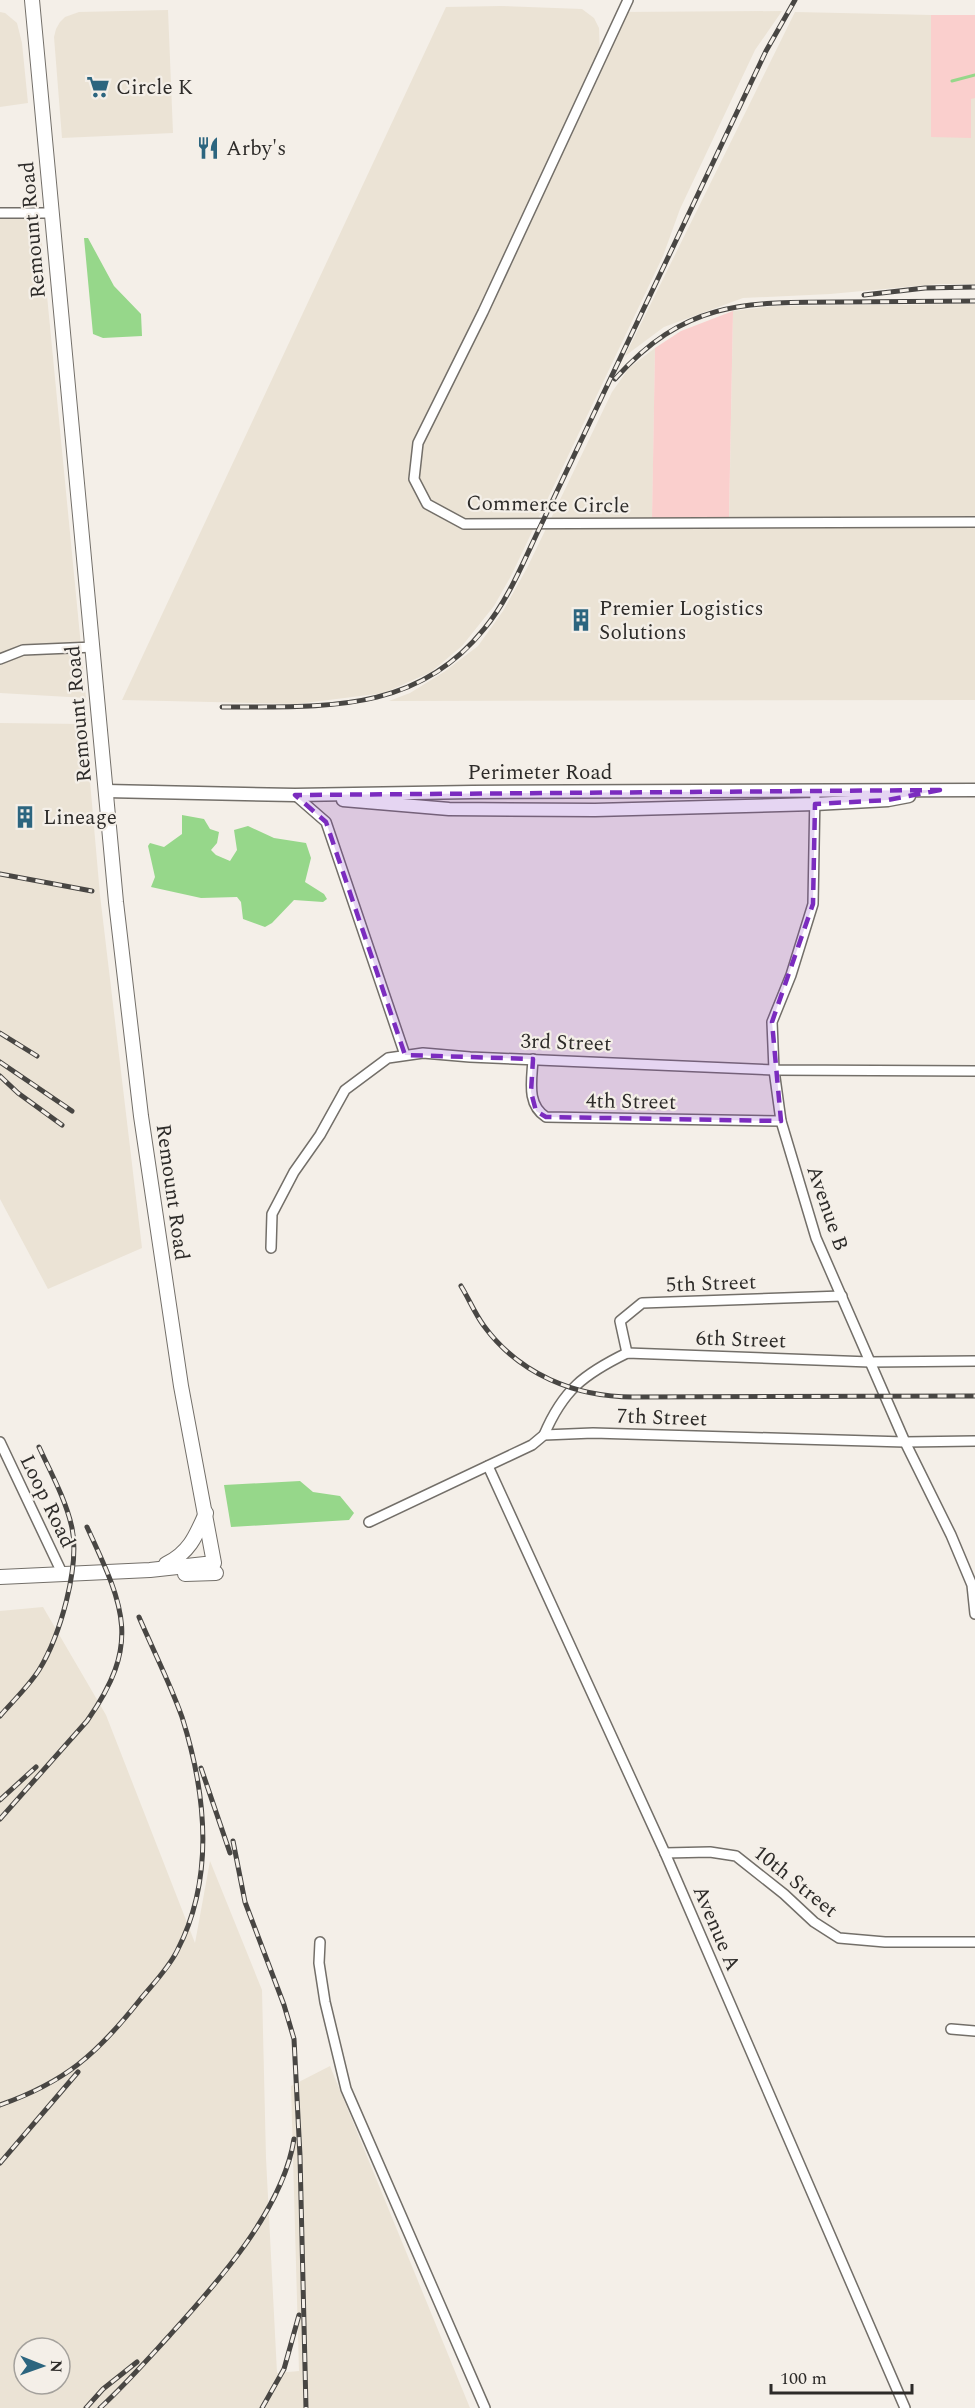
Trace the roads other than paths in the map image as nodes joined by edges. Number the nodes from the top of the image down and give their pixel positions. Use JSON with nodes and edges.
{"nodes":[{"id":1,"x":32,"y":0,"type":"edge"},
{"id":2,"x":628,"y":0,"type":"edge"},
{"id":3,"x":0,"y":213,"type":"edge"},
{"id":4,"x":51,"y":213,"type":"junction"},
{"id":5,"x":975,"y":522,"type":"edge"},
{"id":6,"x":94,"y":646,"type":"junction"},
{"id":7,"x":0,"y":659,"type":"edge"},
{"id":8,"x":940,"y":790,"type":"junction"},
{"id":9,"x":975,"y":790,"type":"edge"},
{"id":10,"x":106,"y":791,"type":"junction"},
{"id":11,"x":814,"y":791,"type":"junction"},
{"id":12,"x":529,"y":792,"type":"junction"},
{"id":13,"x":295,"y":795,"type":"junction"},
{"id":14,"x":309,"y":795,"type":"junction"},
{"id":15,"x":815,"y":804,"type":"junction"},
{"id":16,"x":531,"y":809,"type":"junction"},
{"id":17,"x":405,"y":1055,"type":"junction"},
{"id":18,"x":533,"y":1059,"type":"junction"},
{"id":19,"x":774,"y":1070,"type":"junction"},
{"id":20,"x":975,"y":1071,"type":"edge"},
{"id":21,"x":781,"y":1121,"type":"junction"},
{"id":22,"x":271,"y":1248,"type":"dead end"},
{"id":23,"x":842,"y":1296,"type":"junction"},
{"id":24,"x":627,"y":1353,"type":"junction"},
{"id":25,"x":975,"y":1361,"type":"edge"},
{"id":26,"x":870,"y":1362,"type":"junction"},
{"id":27,"x":544,"y":1435,"type":"junction"},
{"id":28,"x":975,"y":1441,"type":"edge"},
{"id":29,"x":0,"y":1442,"type":"edge"},
{"id":30,"x":905,"y":1442,"type":"junction"},
{"id":31,"x":488,"y":1466,"type":"junction"},
{"id":32,"x":206,"y":1513,"type":"junction"},
{"id":33,"x":369,"y":1522,"type":"dead end"},
{"id":34,"x":155,"y":1569,"type":"junction"},
{"id":35,"x":63,"y":1575,"type":"junction"},
{"id":36,"x":0,"y":1577,"type":"edge"},
{"id":37,"x":974,"y":1585,"type":"edge"},
{"id":38,"x":975,"y":1614,"type":"edge"},
{"id":39,"x":665,"y":1853,"type":"junction"},
{"id":40,"x":320,"y":1942,"type":"dead end"},
{"id":41,"x":975,"y":1942,"type":"edge"},
{"id":42,"x":951,"y":2029,"type":"dead end"},
{"id":43,"x":975,"y":2031,"type":"edge"},
{"id":44,"x":485,"y":2408,"type":"edge"},
{"id":45,"x":905,"y":2408,"type":"edge"}],
"edges":[{"from":1,"to":4,"type":"main road","name":"Remount Road"},
{"from":2,"to":5,"type":"street","name":"Commerce Circle"},
{"from":3,"to":4,"type":"street"},
{"from":4,"to":6,"type":"main road","name":"Remount Road"},
{"from":6,"to":7,"type":"street"},
{"from":6,"to":10,"type":"main road","name":"Remount Road"},
{"from":8,"to":9,"type":"street","name":"Perimeter Road"},
{"from":8,"to":11,"type":"street","name":"Perimeter Road"},
{"from":8,"to":15,"type":"street"},
{"from":10,"to":13,"type":"street","name":"Perimeter Road"},
{"from":10,"to":32,"type":"main road","name":"Remount Road"},
{"from":11,"to":12,"type":"street","name":"Perimeter Road"},
{"from":11,"to":15,"type":"street","name":"Avenue B"},
{"from":12,"to":14,"type":"street","name":"Perimeter Road"},
{"from":12,"to":16,"type":"street"},
{"from":13,"to":14,"type":"street","name":"Perimeter Road"},
{"from":13,"to":17,"type":"street"},
{"from":14,"to":16,"type":"street"},
{"from":15,"to":16,"type":"street"},
{"from":15,"to":19,"type":"street","name":"Avenue B"},
{"from":17,"to":18,"type":"street","name":"3rd Street"},
{"from":17,"to":22,"type":"street","name":"3rd Street"},
{"from":18,"to":19,"type":"street","name":"3rd Street"},
{"from":18,"to":21,"type":"street","name":"4th Street"},
{"from":19,"to":20,"type":"street","name":"3rd Street"},
{"from":19,"to":21,"type":"street","name":"Avenue B"},
{"from":21,"to":23,"type":"street","name":"Avenue B"},
{"from":23,"to":24,"type":"street","name":"5th Street"},
{"from":23,"to":26,"type":"street","name":"Avenue B"},
{"from":24,"to":26,"type":"street","name":"6th Street"},
{"from":24,"to":27,"type":"street","name":"6th Street"},
{"from":25,"to":26,"type":"street","name":"6th Street"},
{"from":26,"to":30,"type":"street","name":"Avenue B"},
{"from":27,"to":30,"type":"street","name":"7th Street"},
{"from":27,"to":31,"type":"street","name":"7th Street"},
{"from":28,"to":30,"type":"street","name":"7th Street"},
{"from":29,"to":35,"type":"street","name":"Loop Road"},
{"from":30,"to":37,"type":"street","name":"Avenue B"},
{"from":31,"to":33,"type":"street","name":"7th Street"},
{"from":31,"to":39,"type":"street","name":"Avenue A"},
{"from":32,"to":34,"type":"main road"},
{"from":32,"to":34,"type":"main road","name":"Remount Road"},
{"from":34,"to":35,"type":"main road"},
{"from":35,"to":36,"type":"main road"},
{"from":37,"to":38,"type":"street","name":"Avenue B"},
{"from":39,"to":41,"type":"street","name":"10th Street"},
{"from":39,"to":45,"type":"street","name":"Avenue A"},
{"from":40,"to":44,"type":"street"},
{"from":42,"to":43,"type":"street"}]}
